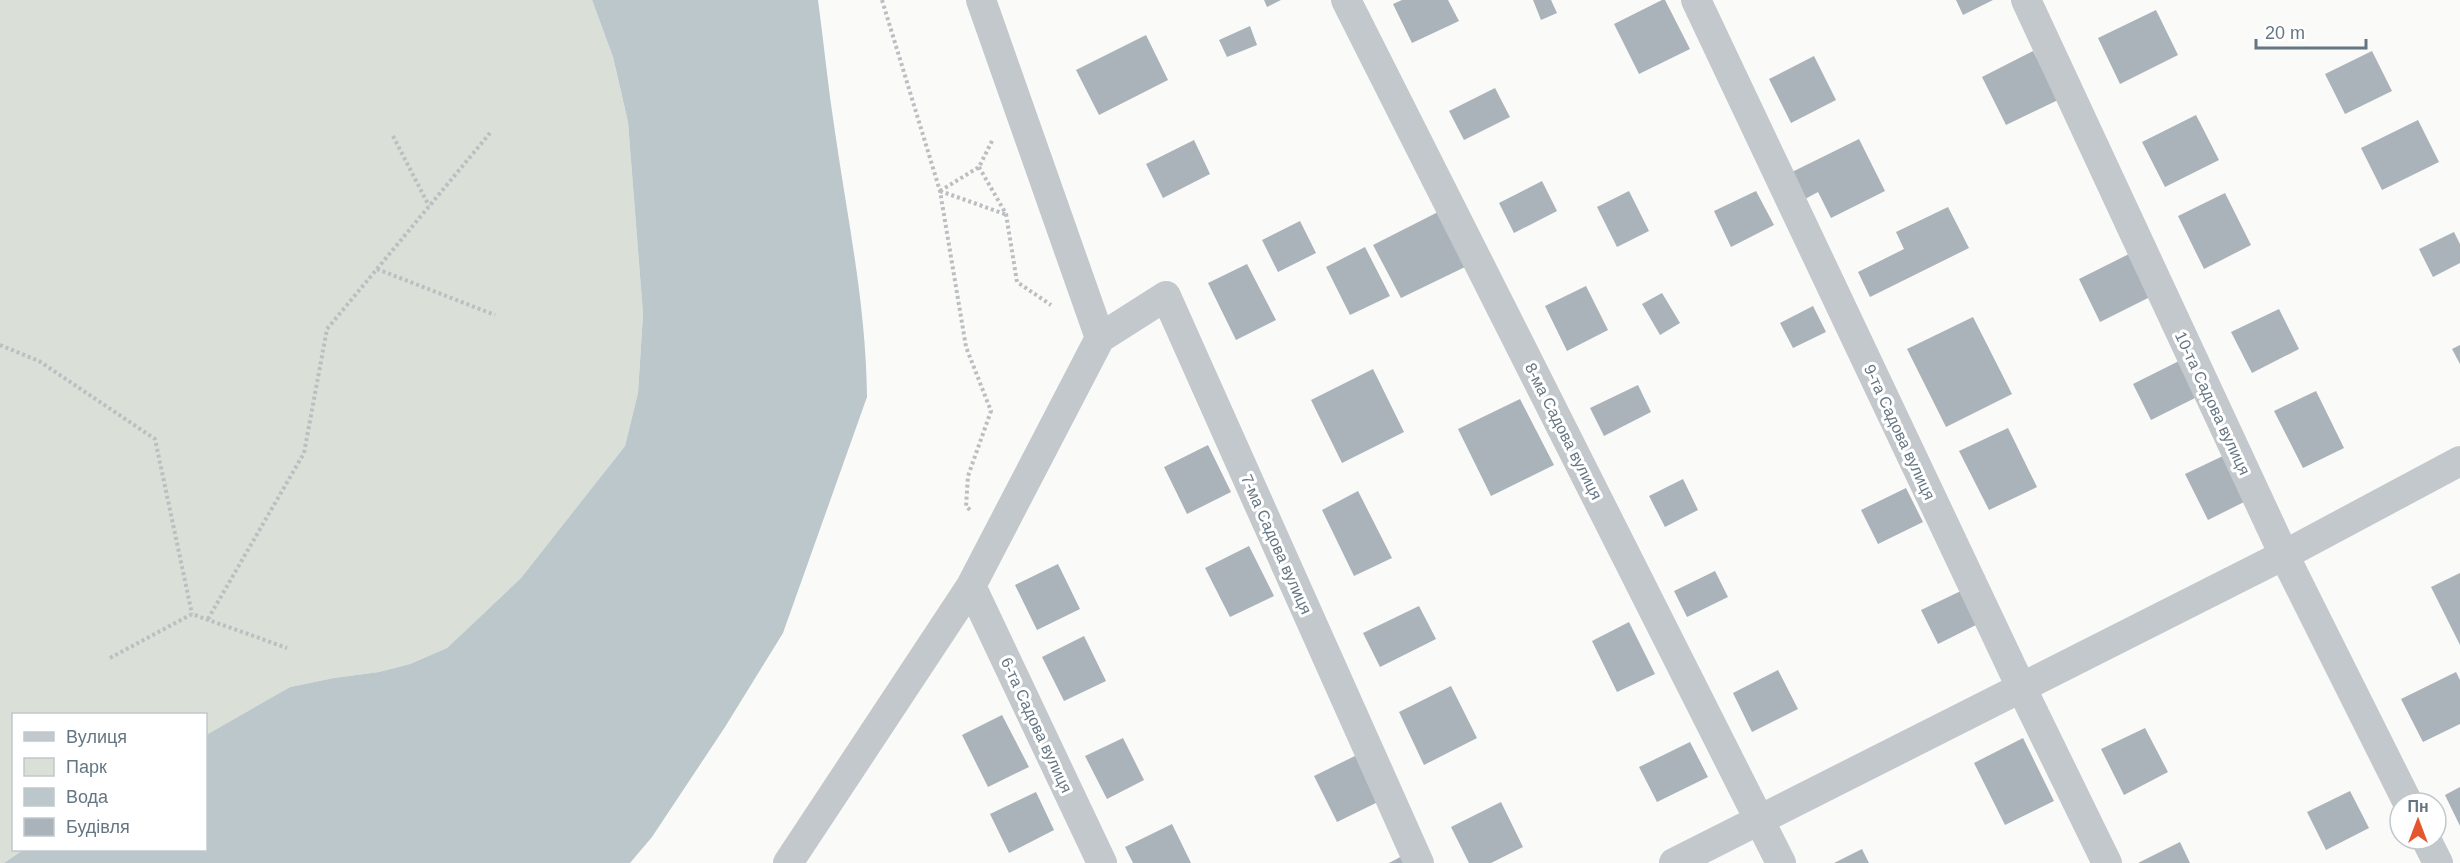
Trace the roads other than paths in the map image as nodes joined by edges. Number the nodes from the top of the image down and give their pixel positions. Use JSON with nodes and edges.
{"nodes":[{"id":1,"x":981,"y":0,"type":"edge"},
{"id":2,"x":1347,"y":0,"type":"edge"},
{"id":3,"x":1696,"y":0,"type":"edge"},
{"id":4,"x":2026,"y":0,"type":"edge"},
{"id":5,"x":1100,"y":338,"type":"junction"},
{"id":6,"x":2460,"y":460,"type":"edge"},
{"id":7,"x":2284,"y":555,"type":"junction"},
{"id":8,"x":971,"y":586,"type":"junction"},
{"id":9,"x":2021,"y":687,"type":"junction"},
{"id":10,"x":2402,"y":791,"type":"edge"},
{"id":11,"x":1761,"y":820,"type":"junction"},
{"id":12,"x":788,"y":863,"type":"edge"},
{"id":13,"x":1102,"y":863,"type":"edge"},
{"id":14,"x":1419,"y":863,"type":"edge"},
{"id":15,"x":1674,"y":863,"type":"edge"},
{"id":16,"x":1781,"y":863,"type":"edge"},
{"id":17,"x":2107,"y":863,"type":"edge"}],
"edges":[{"from":1,"to":5,"type":"street"},
{"from":2,"to":11,"type":"street","name":"8-ма Садова вулиця"},
{"from":3,"to":9,"type":"street","name":"9-та Садова вулиця"},
{"from":4,"to":7,"type":"street","name":"10-та Садова вулиця"},
{"from":5,"to":8,"type":"street"},
{"from":5,"to":14,"type":"street","name":"7-ма Садова вулиця"},
{"from":6,"to":7,"type":"street"},
{"from":7,"to":9,"type":"street"},
{"from":7,"to":10,"type":"street","name":"10-та Садова вулиця"},
{"from":8,"to":12,"type":"street"},
{"from":8,"to":13,"type":"street","name":"6-та Садова вулиця"},
{"from":9,"to":11,"type":"street"},
{"from":9,"to":17,"type":"street","name":"9-та Садова вулиця"},
{"from":11,"to":15,"type":"street"},
{"from":11,"to":16,"type":"street","name":"8-ма Садова вулиця"}]}
